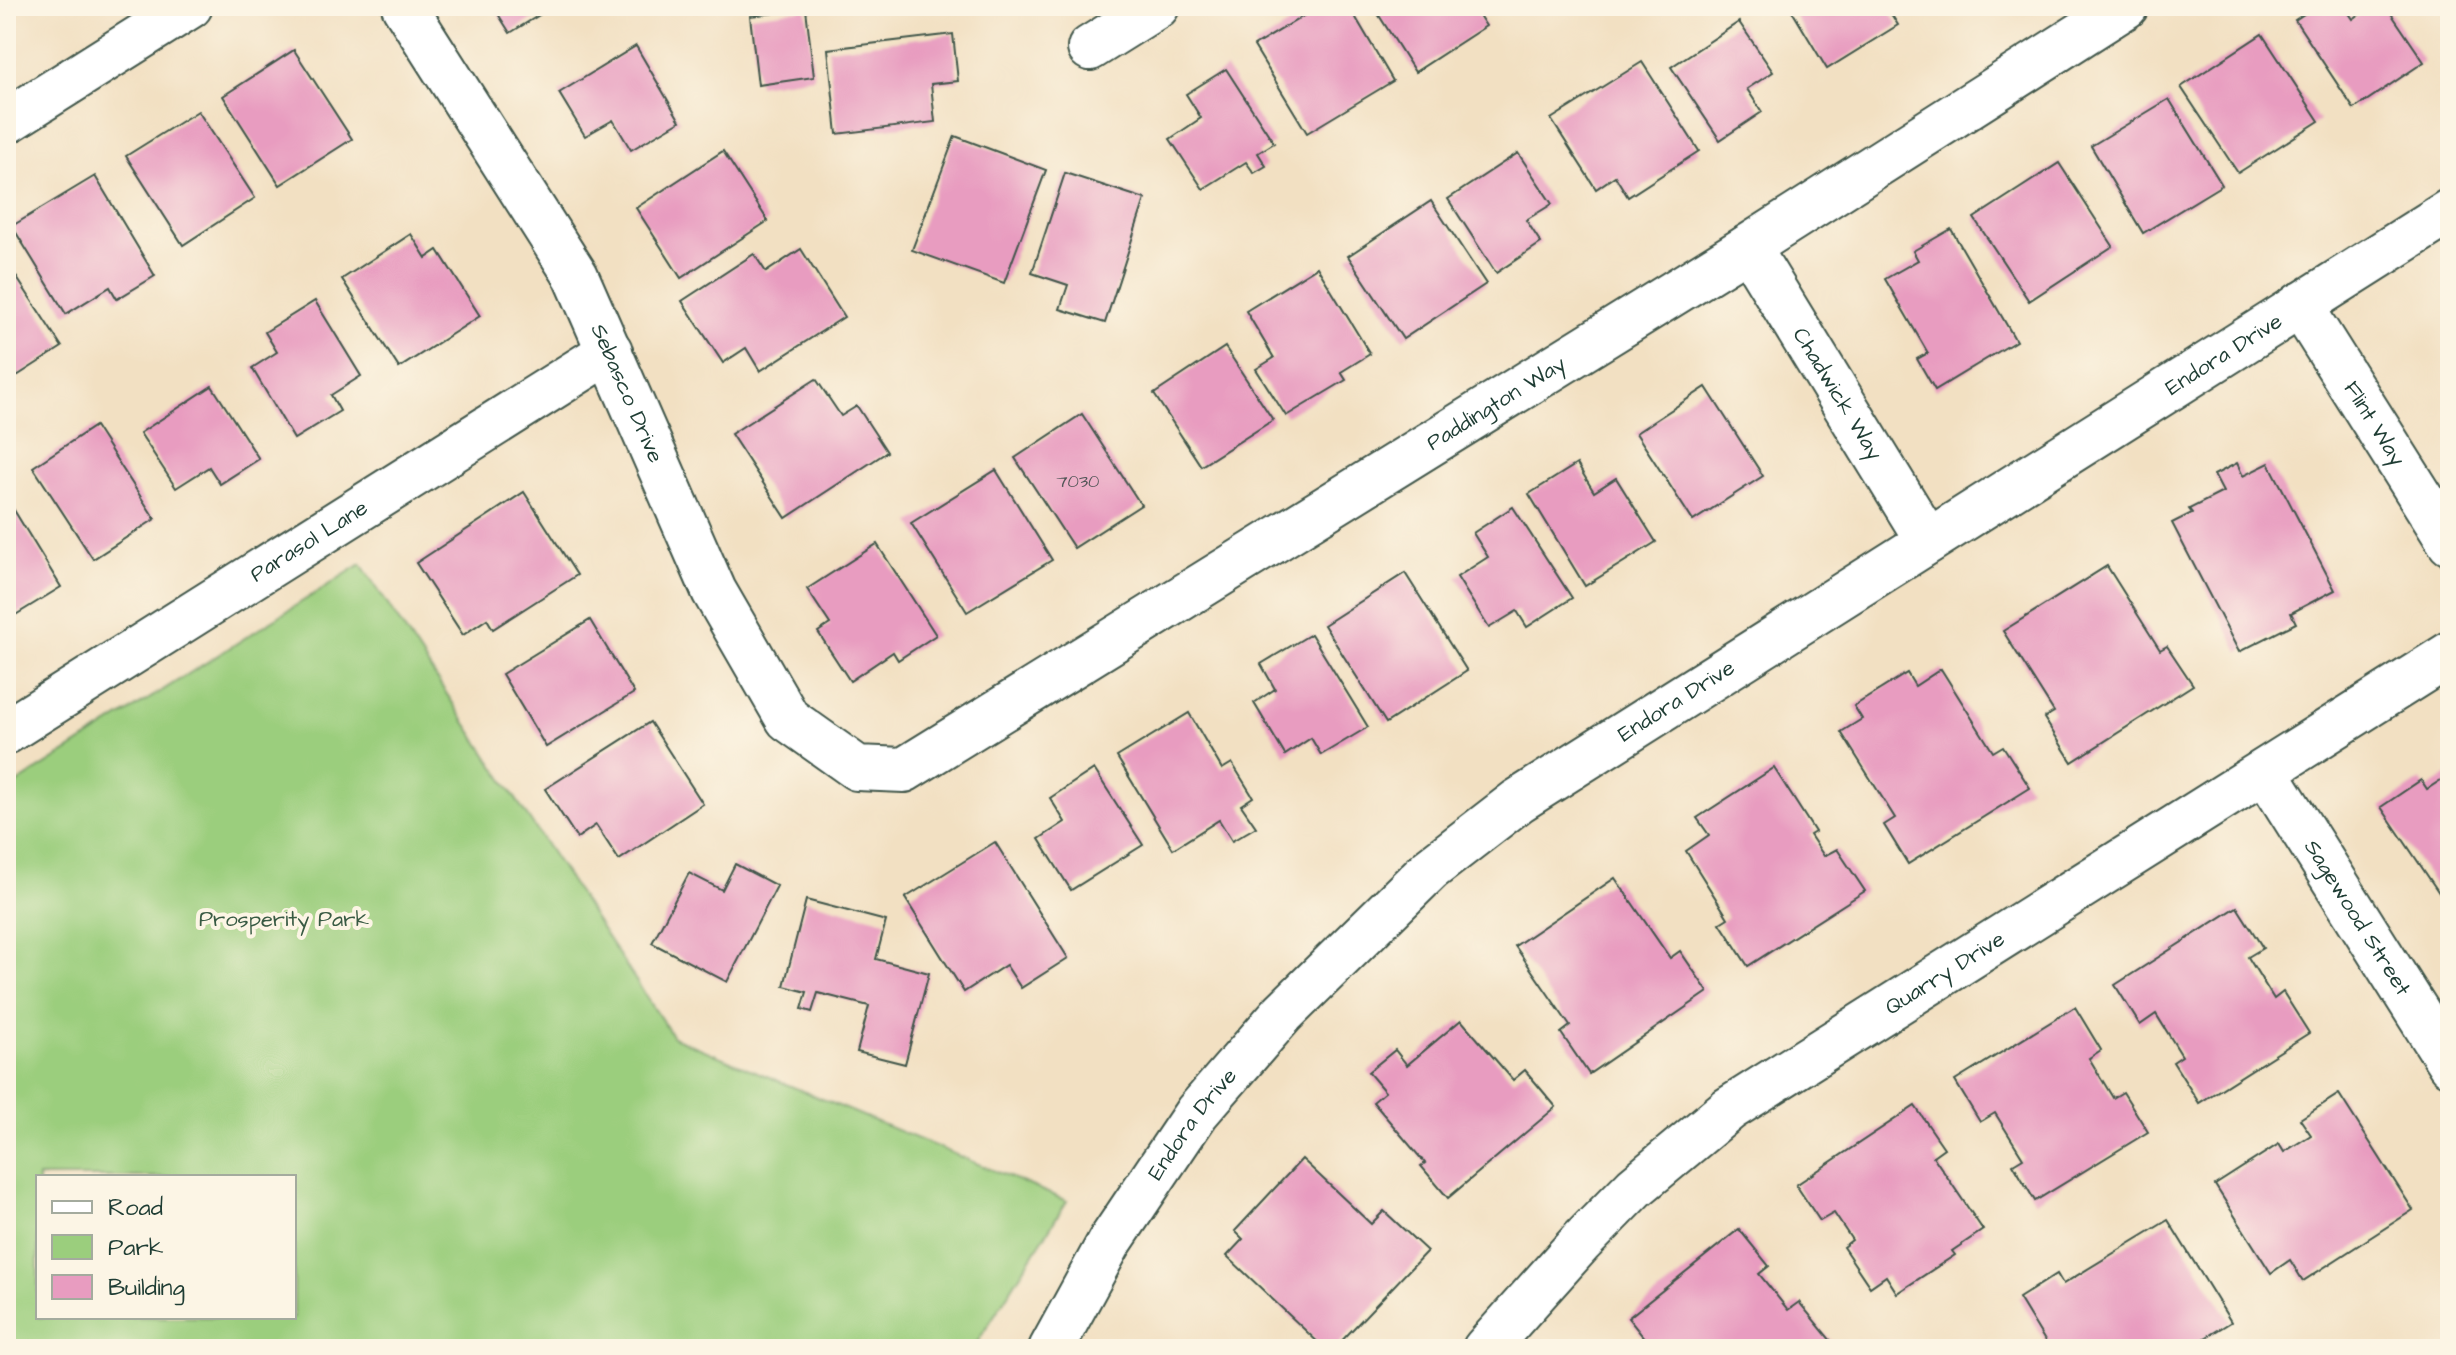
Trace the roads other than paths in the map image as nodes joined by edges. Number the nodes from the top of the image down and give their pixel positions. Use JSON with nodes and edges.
{"nodes":[{"id":1,"x":190,"y":6,"type":"edge"},
{"id":2,"x":404,"y":6,"type":"edge"},
{"id":3,"x":1157,"y":6,"type":"edge"},
{"id":4,"x":2126,"y":6,"type":"edge"},
{"id":5,"x":1090,"y":48,"type":"dead end"},
{"id":6,"x":6,"y":122,"type":"edge"},
{"id":7,"x":2450,"y":211,"type":"edge"},
{"id":8,"x":1748,"y":247,"type":"junction"},
{"id":9,"x":2300,"y":305,"type":"junction"},
{"id":10,"x":610,"y":351,"type":"junction"},
{"id":11,"x":1928,"y":541,"type":"junction"},
{"id":12,"x":2450,"y":543,"type":"edge"},
{"id":13,"x":2450,"y":654,"type":"edge"},
{"id":14,"x":6,"y":732,"type":"edge"},
{"id":15,"x":857,"y":768,"type":"joint"},
{"id":16,"x":2266,"y":772,"type":"junction"},
{"id":17,"x":2450,"y":1064,"type":"edge"},
{"id":18,"x":1051,"y":1349,"type":"edge"},
{"id":19,"x":1485,"y":1349,"type":"edge"}],
"edges":[{"from":1,"to":6,"type":"street"},
{"from":2,"to":10,"type":"street","name":"Sebasco Drive"},
{"from":3,"to":5,"type":"street"},
{"from":4,"to":8,"type":"street","name":"Paddington Way"},
{"from":7,"to":9,"type":"street","name":"Endora Drive"},
{"from":8,"to":11,"type":"street","name":"Chadwick Way"},
{"from":8,"to":15,"type":"street","name":"Paddington Way"},
{"from":9,"to":11,"type":"street","name":"Endora Drive"},
{"from":9,"to":12,"type":"street","name":"Flint Way"},
{"from":10,"to":14,"type":"street","name":"Parasol Lane"},
{"from":10,"to":15,"type":"street","name":"Sebasco Drive"},
{"from":11,"to":18,"type":"street","name":"Endora Drive"},
{"from":13,"to":16,"type":"street","name":"Quarry Drive"},
{"from":16,"to":17,"type":"street","name":"Sagewood Street"},
{"from":16,"to":19,"type":"street","name":"Quarry Drive"}]}
